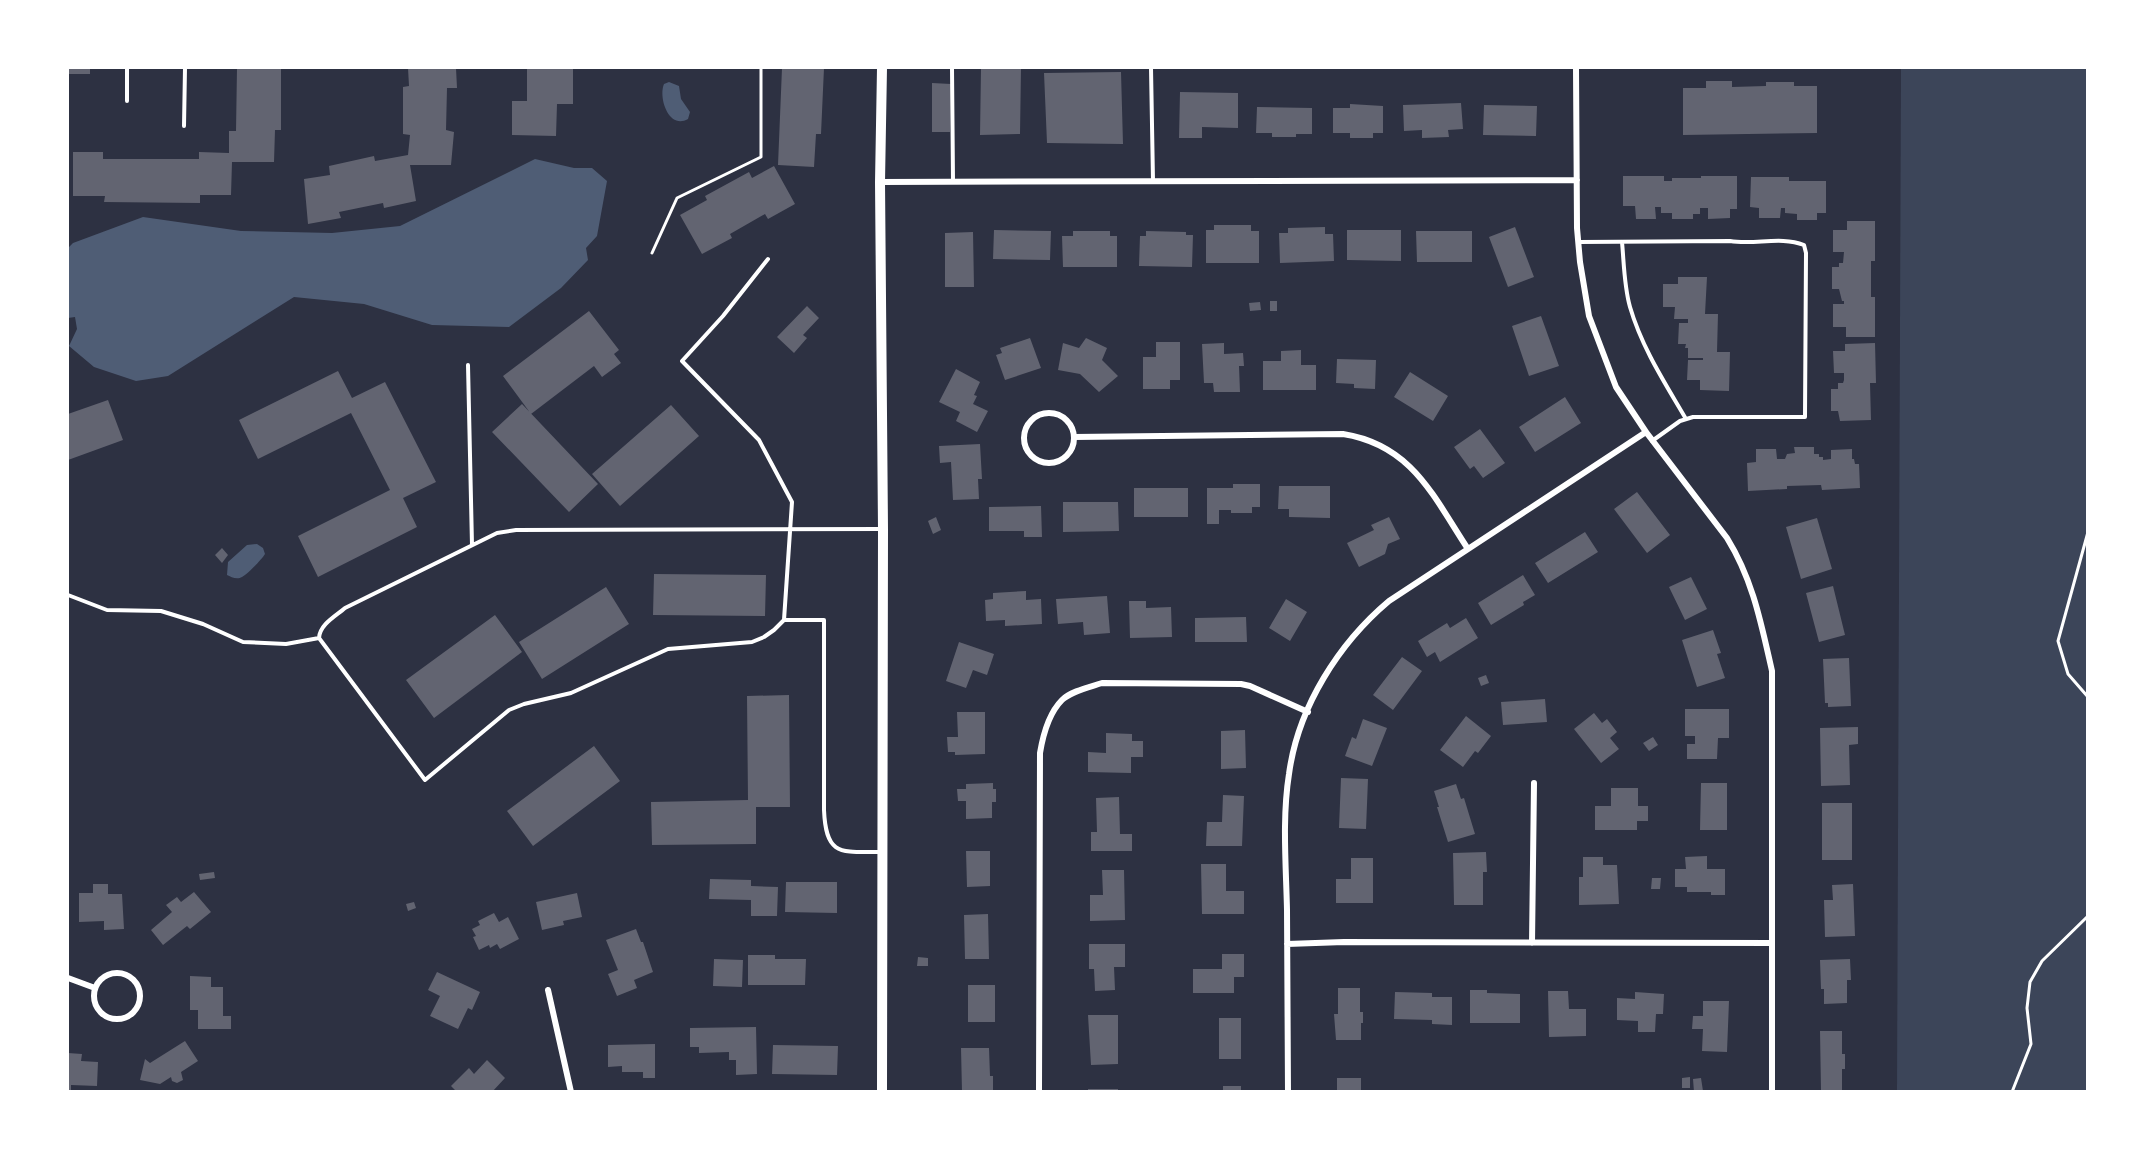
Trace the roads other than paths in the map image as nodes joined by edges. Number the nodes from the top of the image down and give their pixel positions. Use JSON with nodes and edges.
{"nodes":[{"id":1,"x":127,"y":68,"type":"edge"},
{"id":2,"x":184,"y":68,"type":"edge"},
{"id":3,"x":882,"y":68,"type":"edge"},
{"id":4,"x":952,"y":68,"type":"edge"},
{"id":5,"x":1151,"y":68,"type":"edge"},
{"id":6,"x":1576,"y":68,"type":"edge"},
{"id":7,"x":127,"y":101,"type":"dead end"},
{"id":8,"x":184,"y":126,"type":"dead end"},
{"id":9,"x":1577,"y":180,"type":"junction"},
{"id":10,"x":953,"y":181,"type":"junction"},
{"id":11,"x":1153,"y":181,"type":"junction"},
{"id":12,"x":880,"y":182,"type":"junction"},
{"id":13,"x":1578,"y":242,"type":"junction"},
{"id":14,"x":1622,"y":242,"type":"junction"},
{"id":15,"x":768,"y":259,"type":"dead end"},
{"id":16,"x":468,"y":365,"type":"dead end"},
{"id":17,"x":1686,"y":419,"type":"junction"},
{"id":18,"x":1646,"y":432,"type":"junction"},
{"id":19,"x":1074,"y":437,"type":"junction"},
{"id":20,"x":1652,"y":441,"type":"junction"},
{"id":21,"x":883,"y":529,"type":"junction"},
{"id":22,"x":789,"y":530,"type":"junction"},
{"id":23,"x":472,"y":545,"type":"junction"},
{"id":24,"x":1468,"y":549,"type":"junction"},
{"id":25,"x":68,"y":595,"type":"edge"},
{"id":26,"x":784,"y":620,"type":"junction"},
{"id":27,"x":319,"y":638,"type":"junction"},
{"id":28,"x":1308,"y":712,"type":"junction"},
{"id":29,"x":1534,"y":783,"type":"dead end"},
{"id":30,"x":881,"y":852,"type":"junction"},
{"id":31,"x":1532,"y":943,"type":"junction"},
{"id":32,"x":1771,"y":943,"type":"junction"},
{"id":33,"x":1287,"y":944,"type":"junction"},
{"id":34,"x":68,"y":978,"type":"edge"},
{"id":35,"x":95,"y":988,"type":"junction"},
{"id":36,"x":548,"y":990,"type":"dead end"},
{"id":37,"x":571,"y":1092,"type":"edge"},
{"id":38,"x":882,"y":1092,"type":"edge"},
{"id":39,"x":1039,"y":1092,"type":"edge"},
{"id":40,"x":1288,"y":1092,"type":"edge"},
{"id":41,"x":1772,"y":1092,"type":"edge"}],
"edges":[{"from":1,"to":7,"type":"lane"},
{"from":2,"to":8,"type":"lane"},
{"from":3,"to":12,"type":"main road"},
{"from":4,"to":10,"type":"lane"},
{"from":5,"to":11,"type":"lane"},
{"from":6,"to":9,"type":"street"},
{"from":9,"to":11,"type":"street"},
{"from":9,"to":13,"type":"street"},
{"from":10,"to":11,"type":"street"},
{"from":10,"to":12,"type":"street"},
{"from":12,"to":21,"type":"main road"},
{"from":13,"to":14,"type":"lane"},
{"from":13,"to":18,"type":"street"},
{"from":14,"to":17,"type":"lane"},
{"from":14,"to":17,"type":"lane"},
{"from":15,"to":22,"type":"lane"},
{"from":16,"to":23,"type":"lane"},
{"from":17,"to":20,"type":"lane"},
{"from":18,"to":20,"type":"street"},
{"from":18,"to":24,"type":"street"},
{"from":19,"to":19,"type":"street"},
{"from":19,"to":24,"type":"street"},
{"from":20,"to":32,"type":"street"},
{"from":21,"to":22,"type":"lane"},
{"from":21,"to":30,"type":"main road"},
{"from":22,"to":23,"type":"lane"},
{"from":22,"to":26,"type":"lane"},
{"from":23,"to":27,"type":"lane"},
{"from":24,"to":28,"type":"street"},
{"from":25,"to":27,"type":"lane"},
{"from":26,"to":27,"type":"lane"},
{"from":26,"to":30,"type":"lane"},
{"from":28,"to":33,"type":"street"},
{"from":28,"to":39,"type":"street"},
{"from":29,"to":31,"type":"street"},
{"from":30,"to":38,"type":"main road"},
{"from":31,"to":32,"type":"street"},
{"from":31,"to":33,"type":"street"},
{"from":32,"to":41,"type":"street"},
{"from":33,"to":40,"type":"street"},
{"from":34,"to":35,"type":"street"},
{"from":35,"to":35,"type":"street"},
{"from":36,"to":37,"type":"street"}]}
